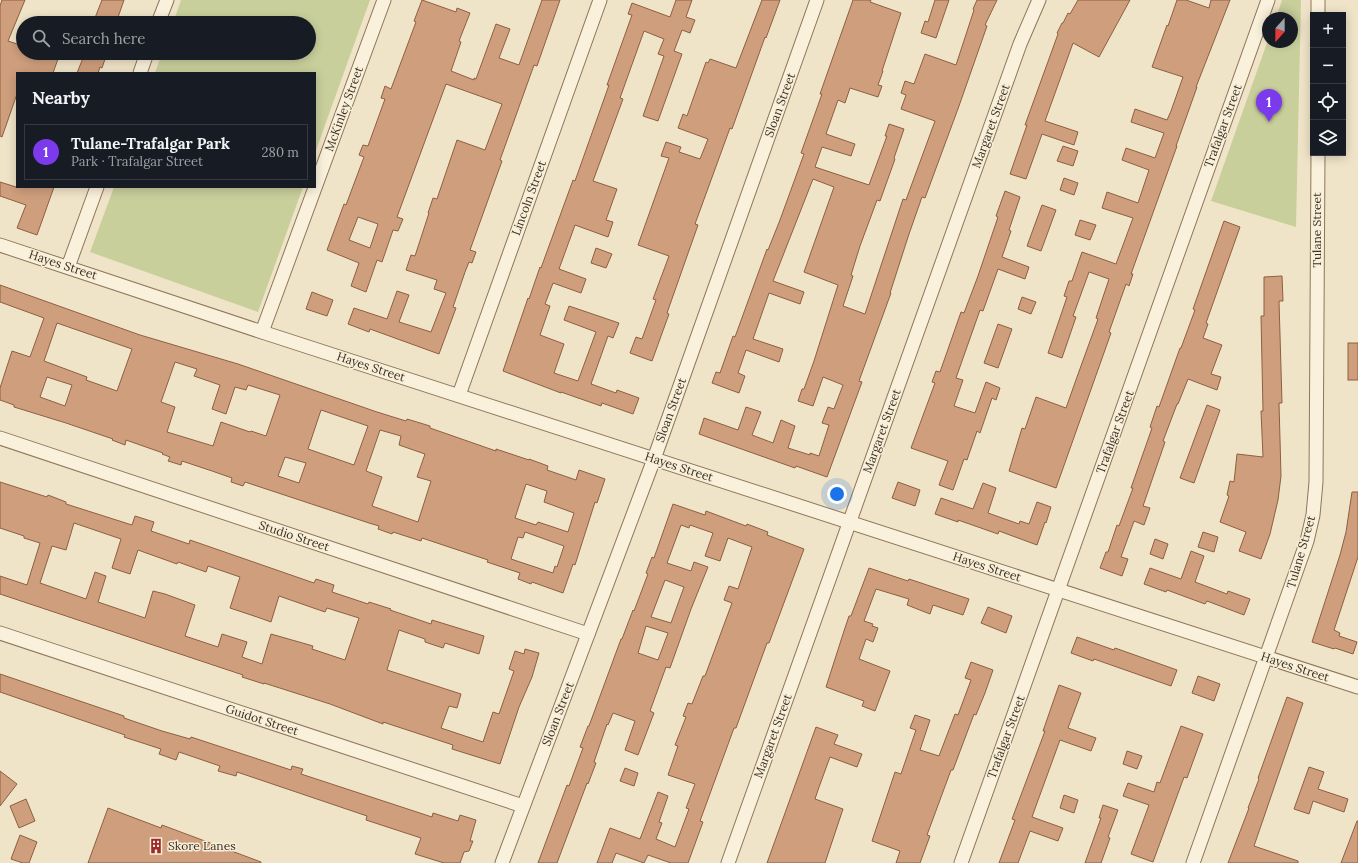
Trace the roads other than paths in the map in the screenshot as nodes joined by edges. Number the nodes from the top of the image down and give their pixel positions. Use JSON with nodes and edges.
{"nodes":[{"id":1,"x":167,"y":0,"type":"edge"},
{"id":2,"x":384,"y":0,"type":"edge"},
{"id":3,"x":600,"y":0,"type":"edge"},
{"id":4,"x":817,"y":0,"type":"edge"},
{"id":5,"x":1039,"y":0,"type":"edge"},
{"id":6,"x":1268,"y":0,"type":"edge"},
{"id":7,"x":1318,"y":0,"type":"edge"},
{"id":8,"x":1318,"y":12,"type":"edge"},
{"id":9,"x":161,"y":16,"type":"edge"},
{"id":10,"x":145,"y":60,"type":"edge"},
{"id":11,"x":140,"y":72,"type":"edge"},
{"id":12,"x":1318,"y":156,"type":"edge"},
{"id":13,"x":316,"y":183,"type":"edge"},
{"id":14,"x":97,"y":188,"type":"edge"},
{"id":15,"x":314,"y":188,"type":"edge"},
{"id":16,"x":0,"y":245,"type":"edge"},
{"id":17,"x":68,"y":267,"type":"junction"},
{"id":18,"x":262,"y":332,"type":"junction"},
{"id":19,"x":459,"y":395,"type":"junction"},
{"id":20,"x":0,"y":438,"type":"edge"},
{"id":21,"x":654,"y":459,"type":"junction"},
{"id":22,"x":849,"y":522,"type":"junction"},
{"id":23,"x":1058,"y":590,"type":"junction"},
{"id":24,"x":0,"y":633,"type":"edge"},
{"id":25,"x":588,"y":634,"type":"junction"},
{"id":26,"x":1267,"y":657,"type":"junction"},
{"id":27,"x":1358,"y":687,"type":"edge"},
{"id":28,"x":523,"y":806,"type":"junction"},
{"id":29,"x":502,"y":863,"type":"edge"},
{"id":30,"x":728,"y":863,"type":"edge"},
{"id":31,"x":960,"y":863,"type":"edge"},
{"id":32,"x":1194,"y":863,"type":"edge"}],
"edges":[{"from":1,"to":9,"type":"street"},
{"from":2,"to":13,"type":"street","name":"McKinley Street"},
{"from":3,"to":19,"type":"street","name":"Lincoln Street"},
{"from":4,"to":21,"type":"street","name":"Sloan Street"},
{"from":5,"to":22,"type":"street","name":"Margaret Street"},
{"from":6,"to":23,"type":"street","name":"Trafalgar Street"},
{"from":7,"to":8,"type":"street"},
{"from":10,"to":11,"type":"street"},
{"from":12,"to":26,"type":"street","name":"Tulane Street"},
{"from":14,"to":17,"type":"street"},
{"from":15,"to":18,"type":"street","name":"McKinley Street"},
{"from":16,"to":17,"type":"street","name":"Hayes Street"},
{"from":17,"to":18,"type":"street","name":"Hayes Street"},
{"from":18,"to":19,"type":"street","name":"Hayes Street"},
{"from":19,"to":21,"type":"street","name":"Hayes Street"},
{"from":20,"to":25,"type":"street","name":"Studio Street"},
{"from":21,"to":22,"type":"street","name":"Hayes Street"},
{"from":21,"to":25,"type":"street","name":"Sloan Street"},
{"from":22,"to":23,"type":"street","name":"Hayes Street"},
{"from":22,"to":30,"type":"street","name":"Margaret Street"},
{"from":23,"to":26,"type":"street","name":"Hayes Street"},
{"from":23,"to":31,"type":"street","name":"Trafalgar Street"},
{"from":24,"to":28,"type":"street","name":"Guidot Street"},
{"from":25,"to":28,"type":"street","name":"Sloan Street"},
{"from":26,"to":27,"type":"street","name":"Hayes Street"},
{"from":26,"to":32,"type":"street","name":"Tulane Street"},
{"from":28,"to":29,"type":"street","name":"Sloan Street"}]}
